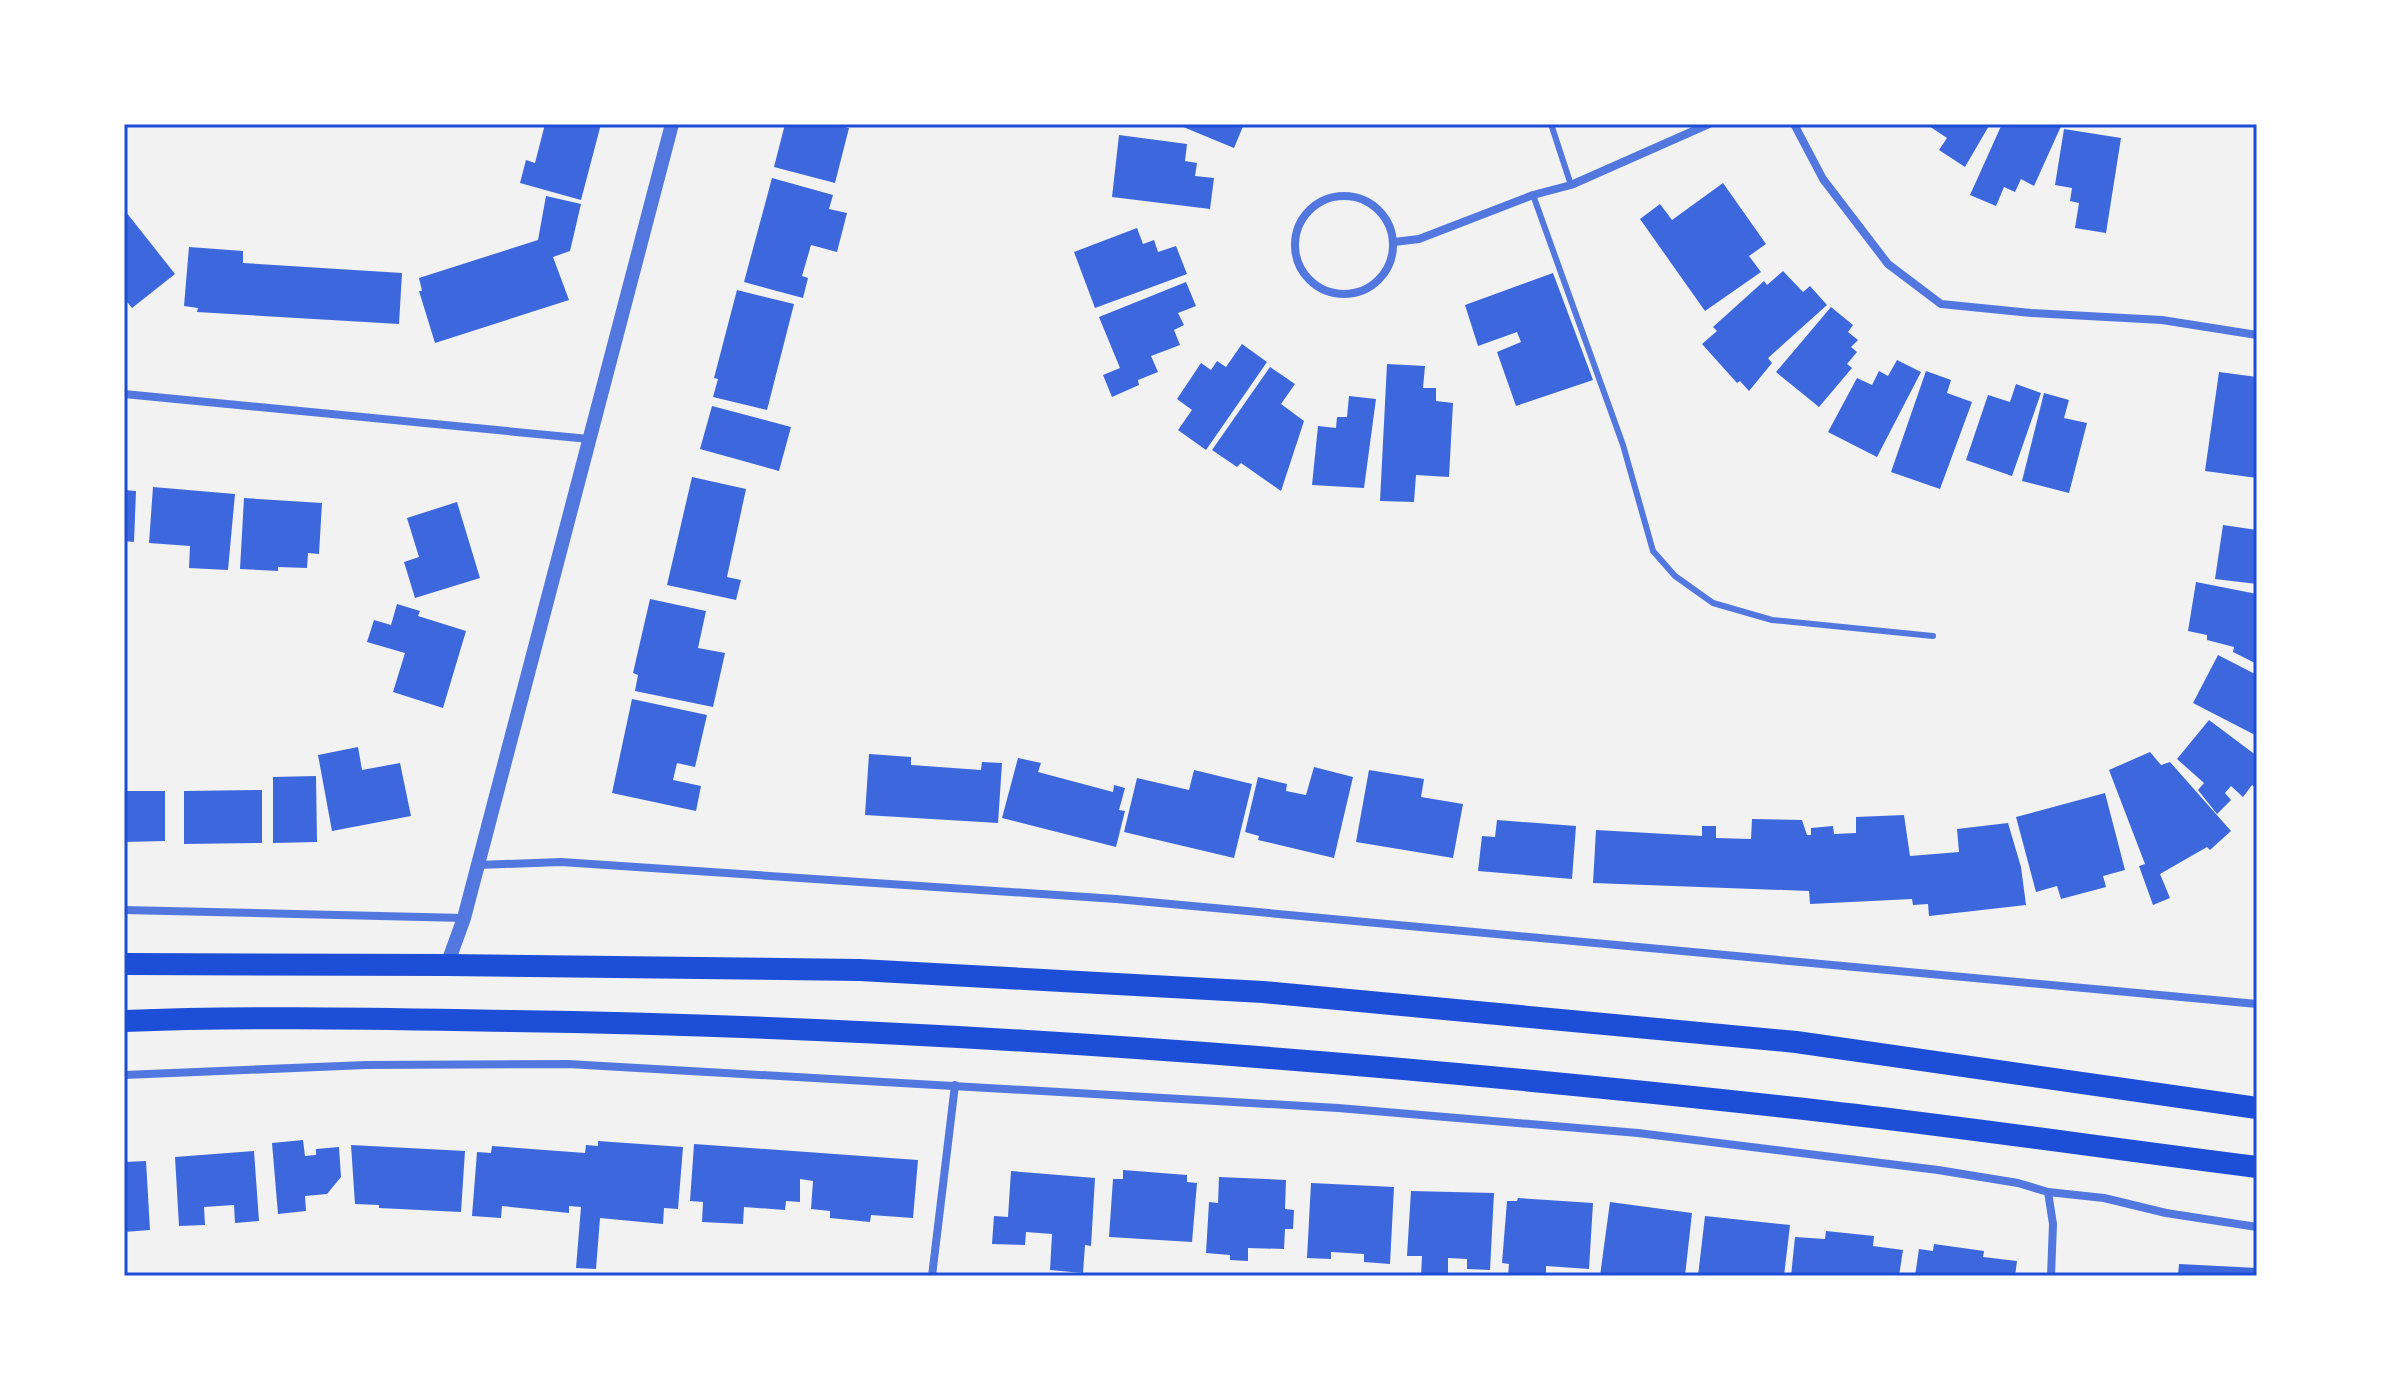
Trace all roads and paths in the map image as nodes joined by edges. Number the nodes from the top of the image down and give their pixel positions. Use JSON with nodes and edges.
{"nodes":[{"id":1,"x":672,"y":124,"type":"edge"},
{"id":2,"x":1551,"y":124,"type":"edge"},
{"id":3,"x":1709,"y":124,"type":"edge"},
{"id":4,"x":1794,"y":124,"type":"edge"},
{"id":5,"x":1571,"y":185,"type":"junction"},
{"id":6,"x":1533,"y":195,"type":"junction"},
{"id":7,"x":1394,"y":242,"type":"junction"},
{"id":8,"x":2257,"y":335,"type":"edge"},
{"id":9,"x":124,"y":394,"type":"edge"},
{"id":10,"x":589,"y":439,"type":"junction"},
{"id":11,"x":1933,"y":636,"type":"dead end"},
{"id":12,"x":477,"y":865,"type":"junction"},
{"id":13,"x":124,"y":910,"type":"edge"},
{"id":14,"x":464,"y":918,"type":"junction"},
{"id":15,"x":124,"y":964,"type":"edge"},
{"id":16,"x":447,"y":965,"type":"junction"},
{"id":17,"x":2257,"y":1004,"type":"edge"},
{"id":18,"x":124,"y":1021,"type":"edge"},
{"id":19,"x":124,"y":1075,"type":"edge"},
{"id":20,"x":955,"y":1085,"type":"junction"},
{"id":21,"x":2257,"y":1108,"type":"edge"},
{"id":22,"x":2257,"y":1167,"type":"edge"},
{"id":23,"x":2048,"y":1192,"type":"junction"},
{"id":24,"x":2257,"y":1227,"type":"edge"},
{"id":25,"x":932,"y":1276,"type":"edge"},
{"id":26,"x":2051,"y":1276,"type":"edge"}],
"edges":[{"from":1,"to":10,"type":"street"},
{"from":2,"to":5,"type":"lane"},
{"from":3,"to":5,"type":"street"},
{"from":4,"to":8,"type":"street"},
{"from":5,"to":6,"type":"street"},
{"from":6,"to":7,"type":"street"},
{"from":6,"to":11,"type":"lane"},
{"from":7,"to":7,"type":"street"},
{"from":9,"to":10,"type":"street"},
{"from":10,"to":12,"type":"street"},
{"from":12,"to":14,"type":"street"},
{"from":12,"to":17,"type":"street"},
{"from":13,"to":14,"type":"street"},
{"from":14,"to":16,"type":"street"},
{"from":15,"to":16,"type":"highway"},
{"from":16,"to":21,"type":"highway"},
{"from":18,"to":22,"type":"highway"},
{"from":19,"to":20,"type":"street"},
{"from":20,"to":23,"type":"street"},
{"from":20,"to":25,"type":"street"},
{"from":23,"to":24,"type":"street"},
{"from":23,"to":26,"type":"street"}]}
